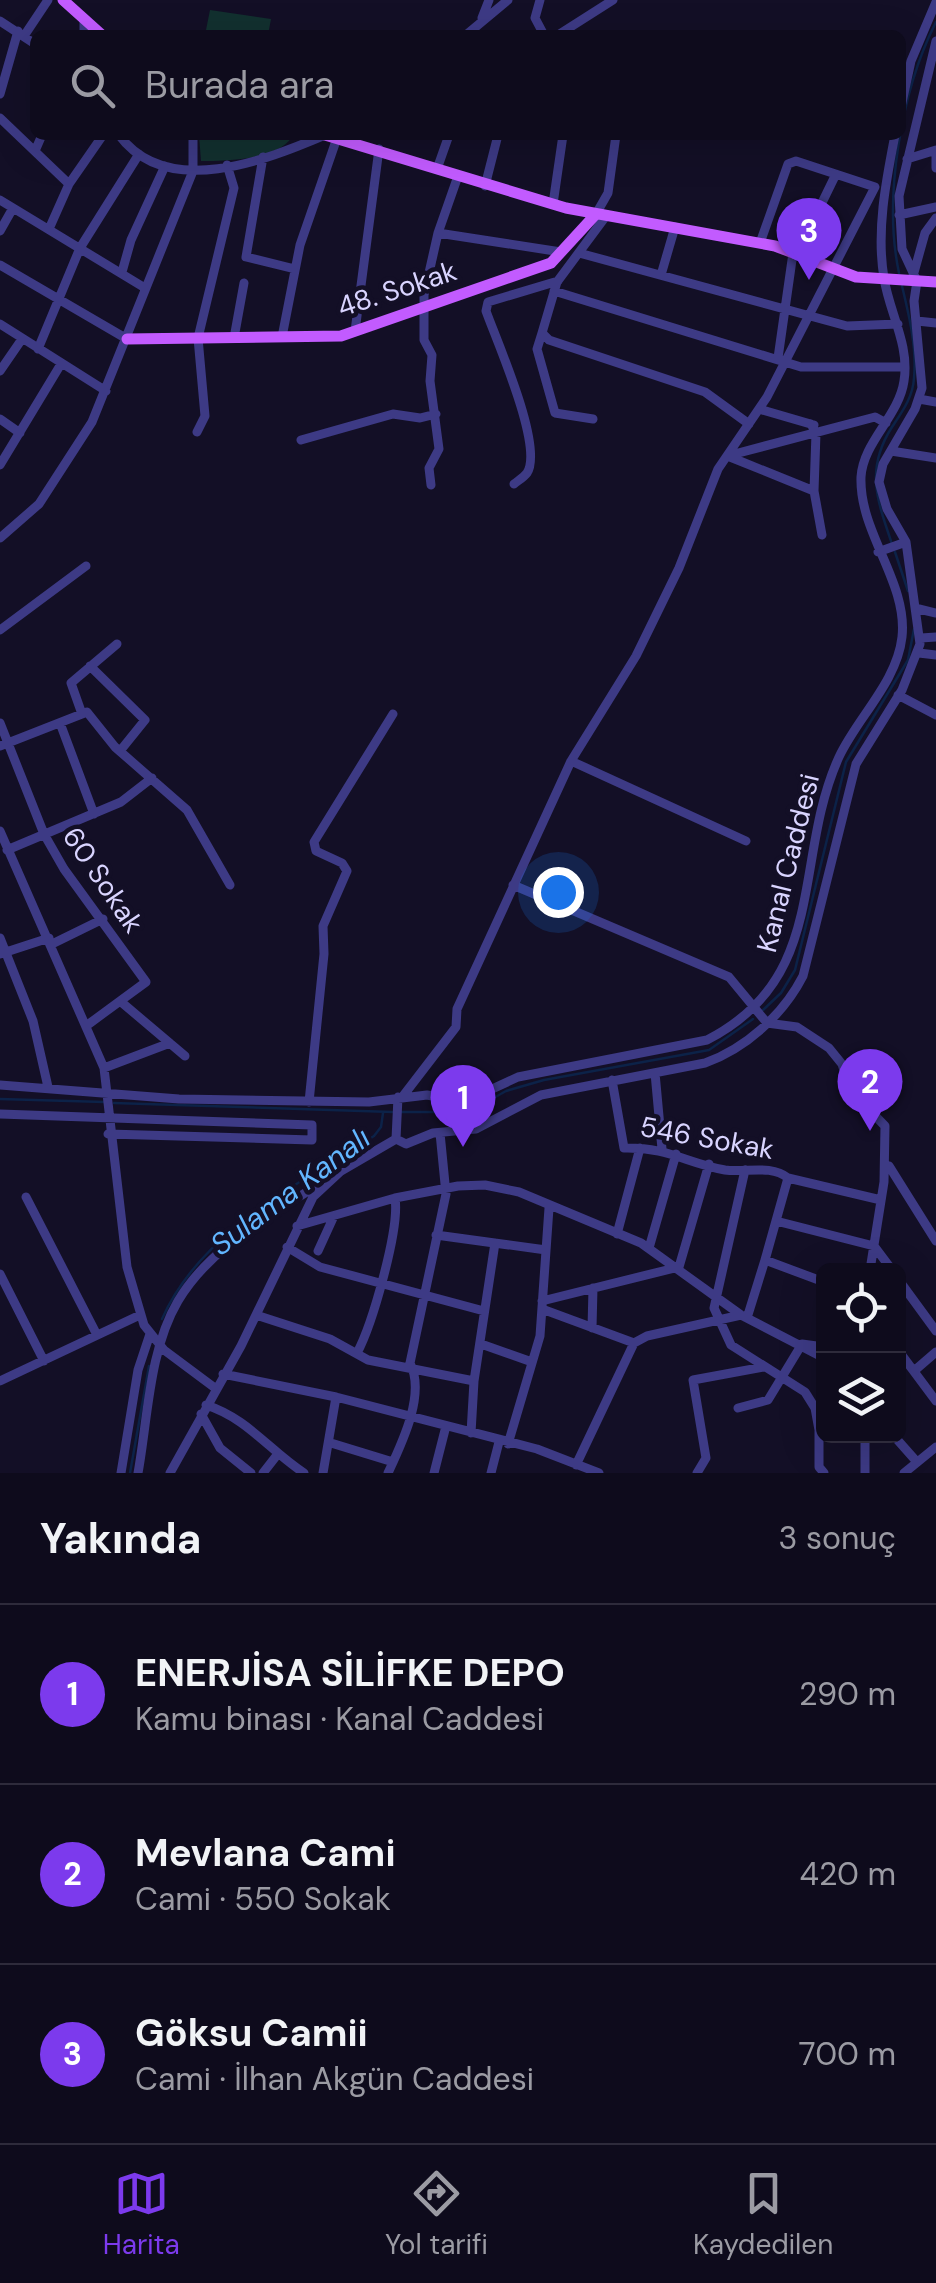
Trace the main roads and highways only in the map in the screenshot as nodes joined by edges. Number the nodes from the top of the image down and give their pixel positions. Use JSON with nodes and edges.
{"nodes":[{"id":1,"x":64,"y":0,"type":"edge"},
{"id":2,"x":97,"y":30,"type":"edge"},
{"id":3,"x":345,"y":140,"type":"edge"},
{"id":4,"x":601,"y":215,"type":"junction"},
{"id":5,"x":936,"y":282,"type":"edge"},
{"id":6,"x":127,"y":340,"type":"road end"}],
"edges":[{"from":1,"to":2,"type":"main road"},
{"from":3,"to":4,"type":"main road"},
{"from":4,"to":5,"type":"main road"},
{"from":4,"to":6,"type":"main road","name":"48. Sokak"}]}
